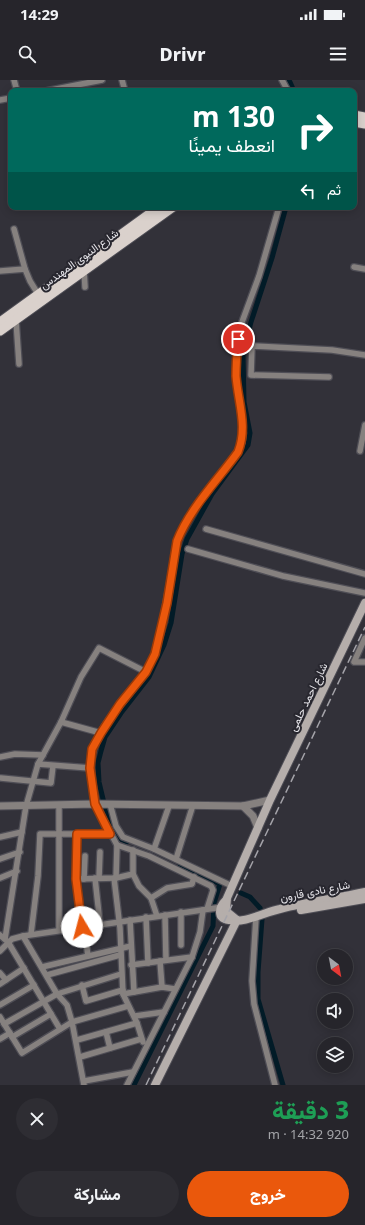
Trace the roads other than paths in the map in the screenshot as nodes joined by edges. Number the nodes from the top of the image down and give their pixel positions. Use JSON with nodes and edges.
{"nodes":[{"id":1,"x":102,"y":80,"type":"edge"},
{"id":2,"x":61,"y":88,"type":"edge"},
{"id":3,"x":155,"y":210,"type":"edge"},
{"id":4,"x":169,"y":210,"type":"edge"},
{"id":5,"x":278,"y":210,"type":"edge"},
{"id":6,"x":14,"y":229,"type":"dead end"},
{"id":7,"x":0,"y":264,"type":"edge"},
{"id":8,"x":354,"y":266,"type":"dead end"},
{"id":9,"x":25,"y":269,"type":"junction"},
{"id":10,"x":84,"y":270,"type":"junction"},
{"id":11,"x":365,"y":270,"type":"edge"},
{"id":12,"x":0,"y":271,"type":"edge"},
{"id":13,"x":85,"y":287,"type":"dead end"},
{"id":14,"x":38,"y":294,"type":"junction"},
{"id":15,"x":16,"y":320,"type":"junction"},
{"id":16,"x":0,"y":322,"type":"edge"},
{"id":17,"x":0,"y":331,"type":"edge"},
{"id":18,"x":365,"y":355,"type":"edge"},
{"id":19,"x":19,"y":364,"type":"dead end"},
{"id":20,"x":329,"y":377,"type":"dead end"},
{"id":21,"x":365,"y":426,"type":"edge"},
{"id":22,"x":360,"y":451,"type":"dead end"},
{"id":23,"x":206,"y":530,"type":"dead end"},
{"id":24,"x":188,"y":550,"type":"dead end"},
{"id":25,"x":365,"y":574,"type":"edge"},
{"id":26,"x":365,"y":592,"type":"edge"},
{"id":27,"x":365,"y":603,"type":"edge"},
{"id":28,"x":365,"y":638,"type":"edge"},
{"id":29,"x":365,"y":662,"type":"edge"},
{"id":30,"x":146,"y":672,"type":"junction"},
{"id":31,"x":61,"y":722,"type":"junction"},
{"id":32,"x":101,"y":733,"type":"junction"},
{"id":33,"x":43,"y":755,"type":"junction"},
{"id":34,"x":0,"y":757,"type":"edge"},
{"id":35,"x":38,"y":764,"type":"junction"},
{"id":36,"x":53,"y":766,"type":"junction"},
{"id":37,"x":90,"y":768,"type":"junction"},
{"id":38,"x":1,"y":778,"type":"dead end"},
{"id":39,"x":32,"y":780,"type":"junction"},
{"id":40,"x":270,"y":800,"type":"junction"},
{"id":41,"x":96,"y":804,"type":"junction"},
{"id":42,"x":109,"y":804,"type":"junction"},
{"id":43,"x":59,"y":805,"type":"junction"},
{"id":44,"x":193,"y":805,"type":"junction"},
{"id":45,"x":0,"y":806,"type":"edge"},
{"id":46,"x":26,"y":806,"type":"junction"},
{"id":47,"x":169,"y":806,"type":"junction"},
{"id":48,"x":243,"y":806,"type":"junction"},
{"id":49,"x":258,"y":828,"type":"junction"},
{"id":50,"x":22,"y":832,"type":"junction"},
{"id":51,"x":59,"y":834,"type":"junction"},
{"id":52,"x":77,"y":834,"type":"junction"},
{"id":53,"x":110,"y":834,"type":"junction"},
{"id":54,"x":0,"y":837,"type":"edge"},
{"id":55,"x":117,"y":845,"type":"junction"},
{"id":56,"x":154,"y":849,"type":"junction"},
{"id":57,"x":133,"y":850,"type":"junction"},
{"id":58,"x":20,"y":852,"type":"junction"},
{"id":59,"x":100,"y":852,"type":"dead end"},
{"id":60,"x":85,"y":856,"type":"dead end"},
{"id":61,"x":0,"y":859,"type":"edge"},
{"id":62,"x":176,"y":859,"type":"junction"},
{"id":63,"x":17,"y":871,"type":"junction"},
{"id":64,"x":133,"y":874,"type":"junction"},
{"id":65,"x":194,"y":877,"type":"junction"},
{"id":66,"x":0,"y":878,"type":"edge"},
{"id":67,"x":97,"y":878,"type":"junction"},
{"id":68,"x":115,"y":878,"type":"junction"},
{"id":69,"x":76,"y":879,"type":"junction"},
{"id":70,"x":84,"y":879,"type":"junction"},
{"id":71,"x":232,"y":886,"type":"junction"},
{"id":72,"x":365,"y":892,"type":"edge"},
{"id":73,"x":151,"y":898,"type":"junction"},
{"id":74,"x":365,"y":899,"type":"edge"},
{"id":75,"x":222,"y":905,"type":"junction"},
{"id":76,"x":206,"y":909,"type":"junction"},
{"id":77,"x":181,"y":912,"type":"junction"},
{"id":78,"x":269,"y":913,"type":"junction"},
{"id":79,"x":165,"y":915,"type":"junction"},
{"id":80,"x":157,"y":916,"type":"junction"},
{"id":81,"x":146,"y":917,"type":"junction"},
{"id":82,"x":256,"y":917,"type":"junction"},
{"id":83,"x":130,"y":920,"type":"junction"},
{"id":84,"x":237,"y":920,"type":"junction"},
{"id":85,"x":119,"y":922,"type":"junction"},
{"id":86,"x":100,"y":924,"type":"junction"},
{"id":87,"x":83,"y":927,"type":"junction"},
{"id":88,"x":59,"y":930,"type":"junction"},
{"id":89,"x":31,"y":934,"type":"junction"},
{"id":90,"x":23,"y":936,"type":"junction"},
{"id":91,"x":4,"y":939,"type":"edge"},
{"id":92,"x":181,"y":945,"type":"dead end"},
{"id":93,"x":131,"y":946,"type":"junction"},
{"id":94,"x":120,"y":948,"type":"junction"},
{"id":95,"x":0,"y":951,"type":"edge"},
{"id":96,"x":120,"y":955,"type":"junction"},
{"id":97,"x":88,"y":956,"type":"junction"},
{"id":98,"x":192,"y":957,"type":"junction"},
{"id":99,"x":166,"y":960,"type":"junction"},
{"id":100,"x":160,"y":961,"type":"junction"},
{"id":101,"x":148,"y":963,"type":"junction"},
{"id":102,"x":131,"y":965,"type":"junction"},
{"id":103,"x":42,"y":967,"type":"junction"},
{"id":104,"x":24,"y":968,"type":"junction"},
{"id":105,"x":0,"y":973,"type":"edge"},
{"id":106,"x":121,"y":974,"type":"junction"},
{"id":107,"x":47,"y":975,"type":"junction"},
{"id":108,"x":6,"y":980,"type":"junction"},
{"id":109,"x":0,"y":984,"type":"edge"},
{"id":110,"x":34,"y":985,"type":"junction"},
{"id":111,"x":82,"y":985,"type":"junction"},
{"id":112,"x":162,"y":987,"type":"junction"},
{"id":113,"x":176,"y":989,"type":"junction"},
{"id":114,"x":123,"y":992,"type":"junction"},
{"id":115,"x":134,"y":992,"type":"junction"},
{"id":116,"x":58,"y":994,"type":"junction"},
{"id":117,"x":44,"y":1001,"type":"junction"},
{"id":118,"x":0,"y":1005,"type":"edge"},
{"id":119,"x":128,"y":1006,"type":"junction"},
{"id":120,"x":164,"y":1012,"type":"junction"},
{"id":121,"x":51,"y":1014,"type":"junction"},
{"id":122,"x":135,"y":1016,"type":"junction"},
{"id":123,"x":0,"y":1017,"type":"edge"},
{"id":124,"x":72,"y":1022,"type":"junction"},
{"id":125,"x":137,"y":1023,"type":"junction"},
{"id":126,"x":4,"y":1024,"type":"junction"},
{"id":127,"x":60,"y":1029,"type":"junction"},
{"id":128,"x":106,"y":1032,"type":"junction"},
{"id":129,"x":11,"y":1035,"type":"junction"},
{"id":130,"x":0,"y":1039,"type":"edge"},
{"id":131,"x":141,"y":1039,"type":"junction"},
{"id":132,"x":77,"y":1040,"type":"junction"},
{"id":133,"x":110,"y":1048,"type":"junction"},
{"id":134,"x":146,"y":1048,"type":"junction"},
{"id":135,"x":80,"y":1057,"type":"junction"},
{"id":136,"x":133,"y":1072,"type":"junction"},
{"id":137,"x":84,"y":1083,"type":"edge"},
{"id":138,"x":127,"y":1085,"type":"edge"},
{"id":139,"x":156,"y":1085,"type":"edge"},
{"id":140,"x":275,"y":1085,"type":"edge"}],
"edges":[{"from":1,"to":2,"type":"street"},
{"from":3,"to":14,"type":"main road","name":"شارع النبوى المهندس"},
{"from":4,"to":10,"type":"main road","name":"شارع النبوى المهندس"},
{"from":5,"to":30,"type":"street"},
{"from":6,"to":9,"type":"street"},
{"from":7,"to":12,"type":"street"},
{"from":8,"to":11,"type":"street"},
{"from":9,"to":12,"type":"street"},
{"from":9,"to":14,"type":"street"},
{"from":10,"to":13,"type":"street"},
{"from":10,"to":15,"type":"main road","name":"شارع النبوى المهندس"},
{"from":14,"to":16,"type":"main road","name":"شارع النبوى المهندس"},
{"from":15,"to":17,"type":"main road","name":"شارع النبوى المهندس"},
{"from":15,"to":19,"type":"street"},
{"from":18,"to":20,"type":"street"},
{"from":21,"to":22,"type":"street"},
{"from":23,"to":25,"type":"street"},
{"from":24,"to":26,"type":"street"},
{"from":27,"to":40,"type":"main road","name":"شارع احمد حلمى"},
{"from":28,"to":29,"type":"street"},
{"from":30,"to":31,"type":"street"},
{"from":30,"to":32,"type":"street"},
{"from":31,"to":32,"type":"street"},
{"from":31,"to":33,"type":"street"},
{"from":32,"to":37,"type":"street"},
{"from":33,"to":34,"type":"street"},
{"from":33,"to":35,"type":"street"},
{"from":35,"to":36,"type":"street"},
{"from":35,"to":39,"type":"street"},
{"from":36,"to":37,"type":"street"},
{"from":36,"to":39,"type":"street"},
{"from":37,"to":41,"type":"street"},
{"from":38,"to":39,"type":"street"},
{"from":39,"to":46,"type":"street"},
{"from":40,"to":48,"type":"street"},
{"from":40,"to":49,"type":"main road","name":"شارع احمد حلمى"},
{"from":41,"to":42,"type":"street"},
{"from":41,"to":43,"type":"street"},
{"from":41,"to":53,"type":"street"},
{"from":42,"to":47,"type":"street"},
{"from":42,"to":56,"type":"street"},
{"from":43,"to":46,"type":"street"},
{"from":43,"to":51,"type":"street"},
{"from":44,"to":47,"type":"street"},
{"from":44,"to":48,"type":"street"},
{"from":44,"to":62,"type":"street"},
{"from":45,"to":46,"type":"street"},
{"from":46,"to":50,"type":"street"},
{"from":47,"to":56,"type":"street"},
{"from":48,"to":49,"type":"street"},
{"from":49,"to":71,"type":"main road","name":"شارع احمد حلمى"},
{"from":50,"to":54,"type":"street"},
{"from":50,"to":58,"type":"street"},
{"from":51,"to":52,"type":"street"},
{"from":51,"to":88,"type":"street"},
{"from":51,"to":89,"type":"street"},
{"from":52,"to":53,"type":"street"},
{"from":52,"to":69,"type":"street"},
{"from":53,"to":55,"type":"street"},
{"from":55,"to":57,"type":"street"},
{"from":55,"to":68,"type":"street"},
{"from":56,"to":62,"type":"street"},
{"from":57,"to":64,"type":"street"},
{"from":57,"to":65,"type":"street"},
{"from":58,"to":61,"type":"street"},
{"from":58,"to":63,"type":"street"},
{"from":59,"to":67,"type":"street"},
{"from":60,"to":70,"type":"street"},
{"from":62,"to":71,"type":"street"},
{"from":63,"to":66,"type":"street"},
{"from":63,"to":91,"type":"street"},
{"from":64,"to":68,"type":"street"},
{"from":64,"to":73,"type":"street"},
{"from":65,"to":73,"type":"street"},
{"from":65,"to":76,"type":"street"},
{"from":67,"to":68,"type":"street"},
{"from":67,"to":70,"type":"street"},
{"from":67,"to":86,"type":"street"},
{"from":68,"to":85,"type":"street"},
{"from":69,"to":70,"type":"street"},
{"from":69,"to":87,"type":"street"},
{"from":71,"to":75,"type":"main road","name":"شارع احمد حلمى"},
{"from":72,"to":78,"type":"main road","name":"شارع نادى قارون"},
{"from":73,"to":80,"type":"street"},
{"from":74,"to":78,"type":"main road","name":"شارع نادى قارون"},
{"from":75,"to":76,"type":"street"},
{"from":75,"to":84,"type":"main road"},
{"from":76,"to":77,"type":"street"},
{"from":76,"to":98,"type":"street"},
{"from":77,"to":79,"type":"street"},
{"from":77,"to":92,"type":"street"},
{"from":78,"to":82,"type":"main road","name":"شارع نادى قارون"},
{"from":79,"to":80,"type":"street"},
{"from":79,"to":99,"type":"street"},
{"from":80,"to":81,"type":"street"},
{"from":81,"to":83,"type":"street"},
{"from":81,"to":101,"type":"street"},
{"from":82,"to":84,"type":"main road","name":"شارع نادى قارون"},
{"from":82,"to":140,"type":"street"},
{"from":83,"to":85,"type":"street"},
{"from":83,"to":93,"type":"street"},
{"from":84,"to":139,"type":"main road"},
{"from":85,"to":86,"type":"street"},
{"from":85,"to":94,"type":"street"},
{"from":86,"to":87,"type":"street"},
{"from":87,"to":88,"type":"street"},
{"from":87,"to":97,"type":"street"},
{"from":88,"to":89,"type":"street"},
{"from":89,"to":90,"type":"street"},
{"from":90,"to":91,"type":"street"},
{"from":90,"to":103,"type":"street"},
{"from":91,"to":95,"type":"street"},
{"from":91,"to":104,"type":"street"},
{"from":93,"to":94,"type":"street"},
{"from":93,"to":102,"type":"street"},
{"from":94,"to":96,"type":"street"},
{"from":94,"to":97,"type":"street"},
{"from":96,"to":106,"type":"street"},
{"from":96,"to":107,"type":"street"},
{"from":97,"to":103,"type":"street"},
{"from":98,"to":99,"type":"street"},
{"from":98,"to":113,"type":"street"},
{"from":99,"to":100,"type":"street"},
{"from":100,"to":101,"type":"street"},
{"from":100,"to":112,"type":"street"},
{"from":101,"to":102,"type":"street"},
{"from":102,"to":115,"type":"street"},
{"from":103,"to":107,"type":"street"},
{"from":104,"to":108,"type":"street"},
{"from":104,"to":110,"type":"street"},
{"from":105,"to":108,"type":"street"},
{"from":106,"to":111,"type":"street"},
{"from":106,"to":114,"type":"street"},
{"from":107,"to":116,"type":"street"},
{"from":108,"to":109,"type":"street"},
{"from":110,"to":117,"type":"street"},
{"from":110,"to":118,"type":"street"},
{"from":111,"to":114,"type":"street"},
{"from":111,"to":116,"type":"street"},
{"from":112,"to":113,"type":"street"},
{"from":112,"to":115,"type":"street"},
{"from":113,"to":120,"type":"street"},
{"from":114,"to":115,"type":"street"},
{"from":114,"to":119,"type":"street"},
{"from":116,"to":117,"type":"street"},
{"from":116,"to":124,"type":"street"},
{"from":117,"to":121,"type":"street"},
{"from":117,"to":126,"type":"street"},
{"from":119,"to":122,"type":"street"},
{"from":119,"to":124,"type":"street"},
{"from":120,"to":122,"type":"street"},
{"from":120,"to":134,"type":"street"},
{"from":121,"to":127,"type":"street"},
{"from":121,"to":129,"type":"street"},
{"from":122,"to":125,"type":"street"},
{"from":123,"to":126,"type":"street"},
{"from":124,"to":127,"type":"street"},
{"from":124,"to":132,"type":"street"},
{"from":125,"to":128,"type":"street"},
{"from":125,"to":131,"type":"street"},
{"from":126,"to":129,"type":"street"},
{"from":127,"to":129,"type":"street"},
{"from":128,"to":132,"type":"street"},
{"from":128,"to":133,"type":"street"},
{"from":129,"to":130,"type":"street"},
{"from":131,"to":133,"type":"street"},
{"from":131,"to":134,"type":"street"},
{"from":132,"to":135,"type":"street"},
{"from":133,"to":135,"type":"street"},
{"from":134,"to":136,"type":"street"},
{"from":135,"to":137,"type":"street"},
{"from":136,"to":137,"type":"street"},
{"from":136,"to":138,"type":"street"}]}
